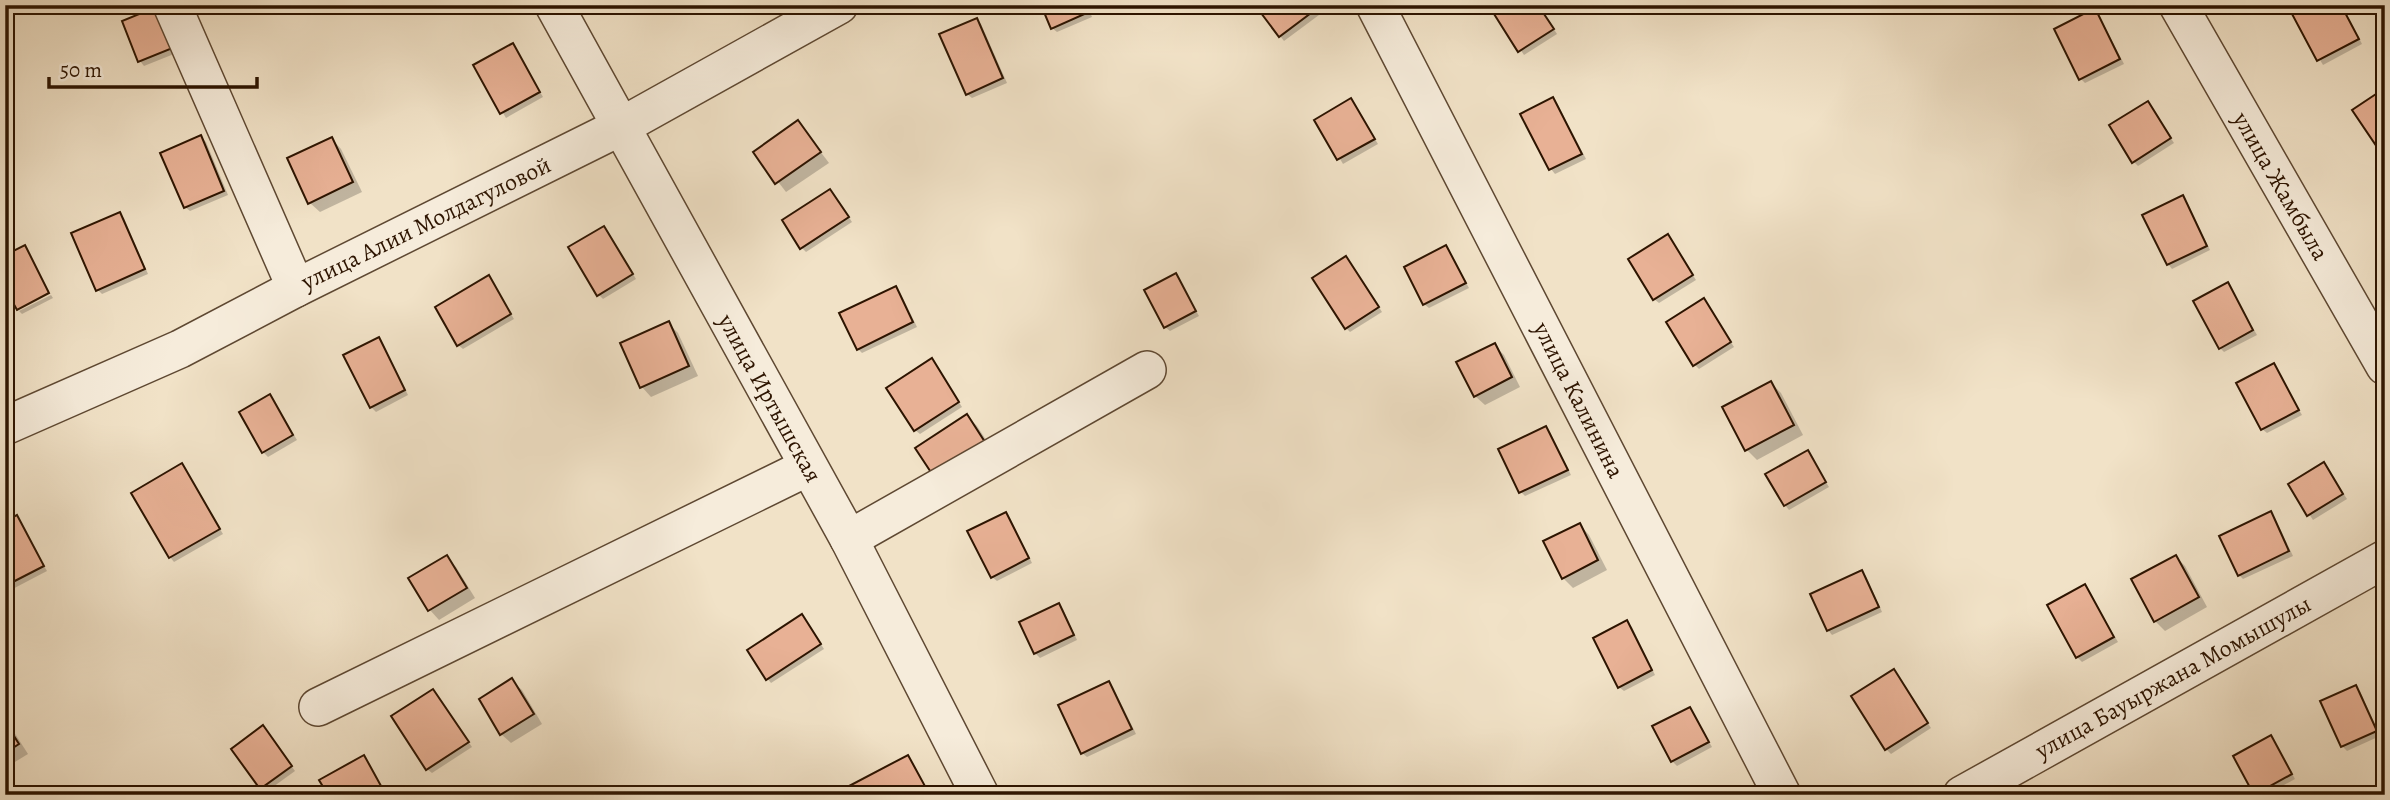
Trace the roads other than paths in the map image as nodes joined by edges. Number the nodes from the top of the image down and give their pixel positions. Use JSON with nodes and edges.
{"nodes":[{"id":1,"x":172,"y":5,"type":"edge"},
{"id":2,"x":554,"y":5,"type":"edge"},
{"id":3,"x":839,"y":5,"type":"edge"},
{"id":4,"x":1375,"y":5,"type":"edge"},
{"id":5,"x":2178,"y":5,"type":"edge"},
{"id":6,"x":620,"y":127,"type":"junction"},
{"id":7,"x":296,"y":288,"type":"junction"},
{"id":8,"x":2385,"y":366,"type":"edge"},
{"id":9,"x":1147,"y":370,"type":"dead end"},
{"id":10,"x":5,"y":426,"type":"edge"},
{"id":11,"x":807,"y":467,"type":"junction"},
{"id":12,"x":849,"y":539,"type":"junction"},
{"id":13,"x":2385,"y":559,"type":"edge"},
{"id":14,"x":318,"y":707,"type":"dead end"},
{"id":15,"x":979,"y":795,"type":"edge"},
{"id":16,"x":1782,"y":795,"type":"edge"},
{"id":17,"x":1962,"y":795,"type":"edge"}],
"edges":[{"from":1,"to":7,"type":"street"},
{"from":2,"to":6,"type":"street","name":"улица Иртышская"},
{"from":3,"to":6,"type":"street","name":"улица Алии Молдагуловой"},
{"from":4,"to":16,"type":"street","name":"улица Калинина"},
{"from":5,"to":8,"type":"street","name":"улица Жамбыла"},
{"from":6,"to":7,"type":"street","name":"улица Алии Молдагуловой"},
{"from":6,"to":11,"type":"street","name":"улица Иртышская"},
{"from":7,"to":10,"type":"street","name":"улица Алии Молдагуловой"},
{"from":9,"to":12,"type":"street"},
{"from":11,"to":12,"type":"street","name":"улица Иртышская"},
{"from":11,"to":14,"type":"street"},
{"from":12,"to":15,"type":"street","name":"улица Иртышская"},
{"from":13,"to":17,"type":"street","name":"улица Бауыржана Момышулы"}]}
